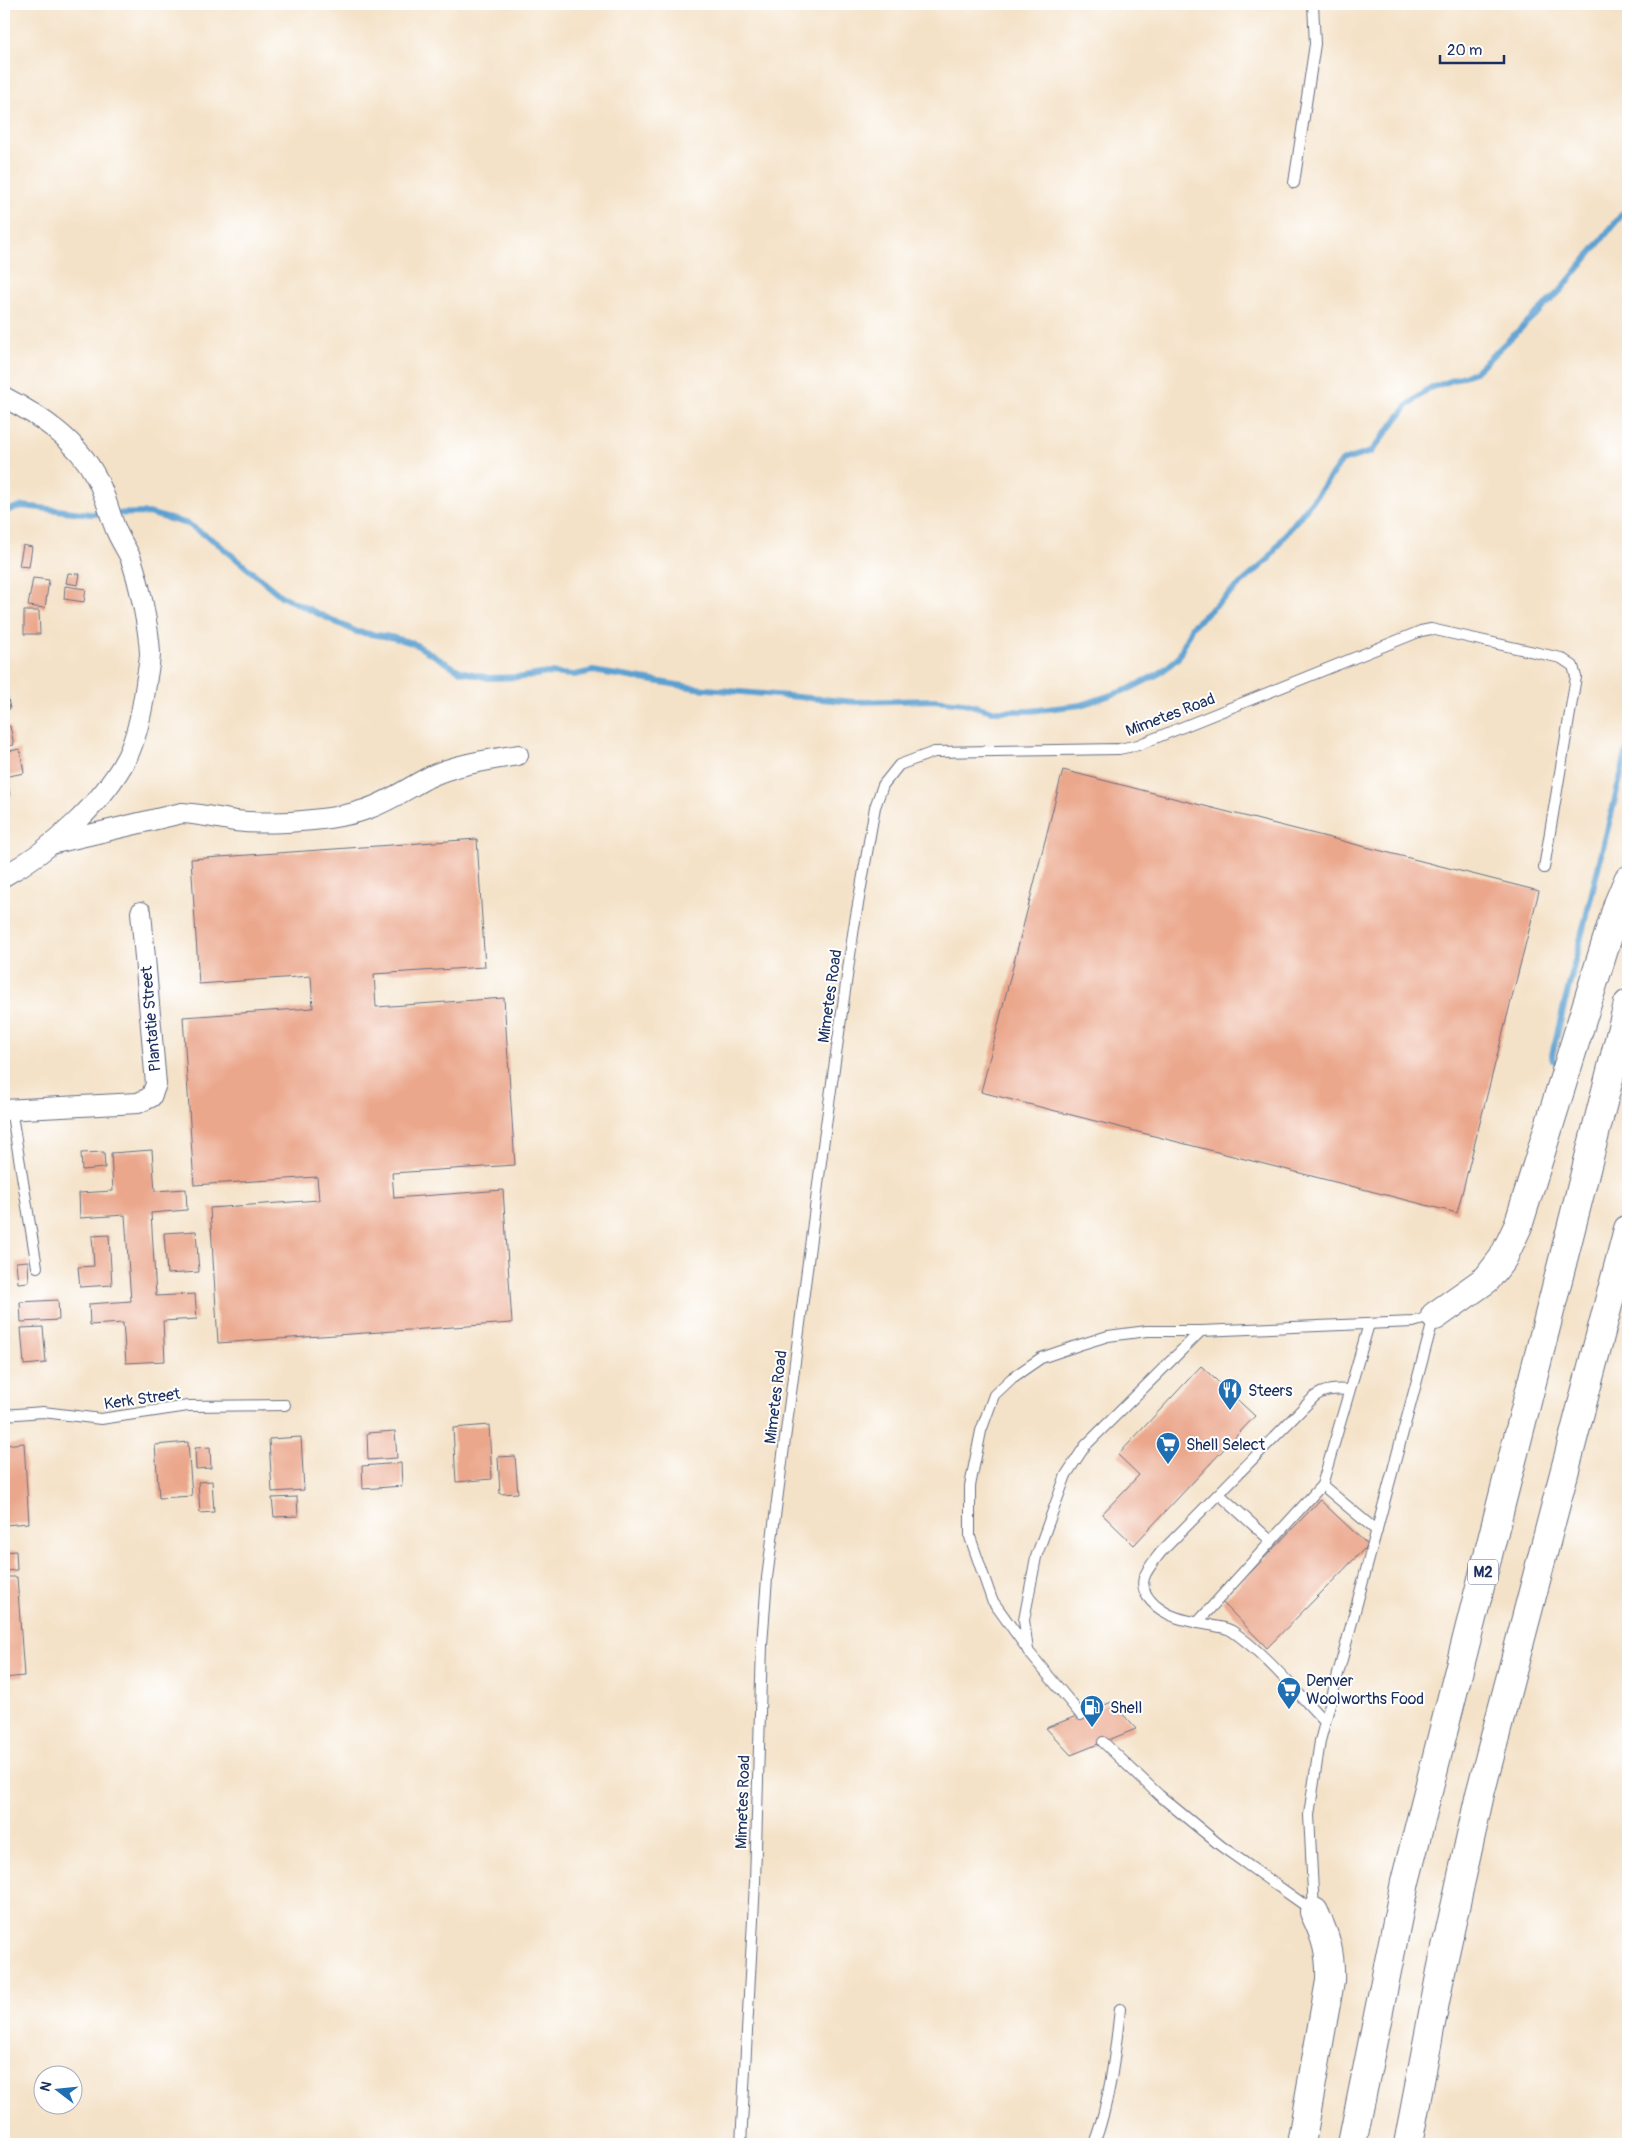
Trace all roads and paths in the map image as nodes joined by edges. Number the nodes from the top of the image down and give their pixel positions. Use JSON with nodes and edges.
{"nodes":[{"id":1,"x":1313,"y":4,"type":"edge"},
{"id":2,"x":1294,"y":183,"type":"dead end"},
{"id":3,"x":4,"y":397,"type":"edge"},
{"id":4,"x":518,"y":754,"type":"dead end"},
{"id":5,"x":53,"y":843,"type":"junction"},
{"id":6,"x":1544,"y":868,"type":"dead end"},
{"id":7,"x":4,"y":876,"type":"edge"},
{"id":8,"x":1628,"y":880,"type":"edge"},
{"id":9,"x":141,"y":912,"type":"dead end"},
{"id":10,"x":1628,"y":1004,"type":"edge"},
{"id":11,"x":7,"y":1110,"type":"edge"},
{"id":12,"x":1628,"y":1229,"type":"edge"},
{"id":13,"x":37,"y":1267,"type":"dead end"},
{"id":14,"x":1435,"y":1316,"type":"junction"},
{"id":15,"x":1368,"y":1324,"type":"junction"},
{"id":16,"x":1201,"y":1331,"type":"junction"},
{"id":17,"x":1349,"y":1390,"type":"junction"},
{"id":18,"x":285,"y":1405,"type":"dead end"},
{"id":19,"x":4,"y":1415,"type":"edge"},
{"id":20,"x":1322,"y":1485,"type":"junction"},
{"id":21,"x":1219,"y":1494,"type":"junction"},
{"id":22,"x":1377,"y":1531,"type":"junction"},
{"id":23,"x":1271,"y":1541,"type":"junction"},
{"id":24,"x":1197,"y":1623,"type":"junction"},
{"id":25,"x":1028,"y":1651,"type":"junction"},
{"id":26,"x":1081,"y":1715,"type":"dead end"},
{"id":27,"x":1325,"y":1722,"type":"junction"},
{"id":28,"x":1103,"y":1742,"type":"dead end"},
{"id":29,"x":1314,"y":1912,"type":"junction"},
{"id":30,"x":1120,"y":2009,"type":"dead end"},
{"id":31,"x":741,"y":2144,"type":"edge"},
{"id":32,"x":1094,"y":2144,"type":"edge"},
{"id":33,"x":1301,"y":2144,"type":"edge"},
{"id":34,"x":1352,"y":2144,"type":"edge"},
{"id":35,"x":1408,"y":2144,"type":"edge"}],
"edges":[{"from":1,"to":2,"type":"lane"},
{"from":3,"to":5,"type":"street"},
{"from":4,"to":5,"type":"street"},
{"from":5,"to":7,"type":"street"},
{"from":6,"to":31,"type":"lane","name":"Mimetes Road"},
{"from":8,"to":14,"type":"highway"},
{"from":9,"to":11,"type":"street","name":"Plantatie Street"},
{"from":10,"to":34,"type":"highway","number":"M2"},
{"from":11,"to":13,"type":"lane"},
{"from":12,"to":35,"type":"highway"},
{"from":14,"to":15,"type":"lane"},
{"from":14,"to":22,"type":"lane"},
{"from":15,"to":16,"type":"lane"},
{"from":15,"to":17,"type":"lane"},
{"from":16,"to":25,"type":"lane"},
{"from":16,"to":25,"type":"lane"},
{"from":17,"to":20,"type":"lane"},
{"from":17,"to":21,"type":"lane"},
{"from":18,"to":19,"type":"lane","name":"Kerk Street"},
{"from":20,"to":22,"type":"lane"},
{"from":20,"to":23,"type":"lane"},
{"from":21,"to":23,"type":"lane"},
{"from":21,"to":24,"type":"lane"},
{"from":22,"to":27,"type":"lane"},
{"from":23,"to":24,"type":"lane"},
{"from":24,"to":27,"type":"lane"},
{"from":25,"to":26,"type":"lane"},
{"from":27,"to":29,"type":"lane"},
{"from":28,"to":29,"type":"lane"},
{"from":29,"to":33,"type":"highway"},
{"from":30,"to":32,"type":"lane"}]}
